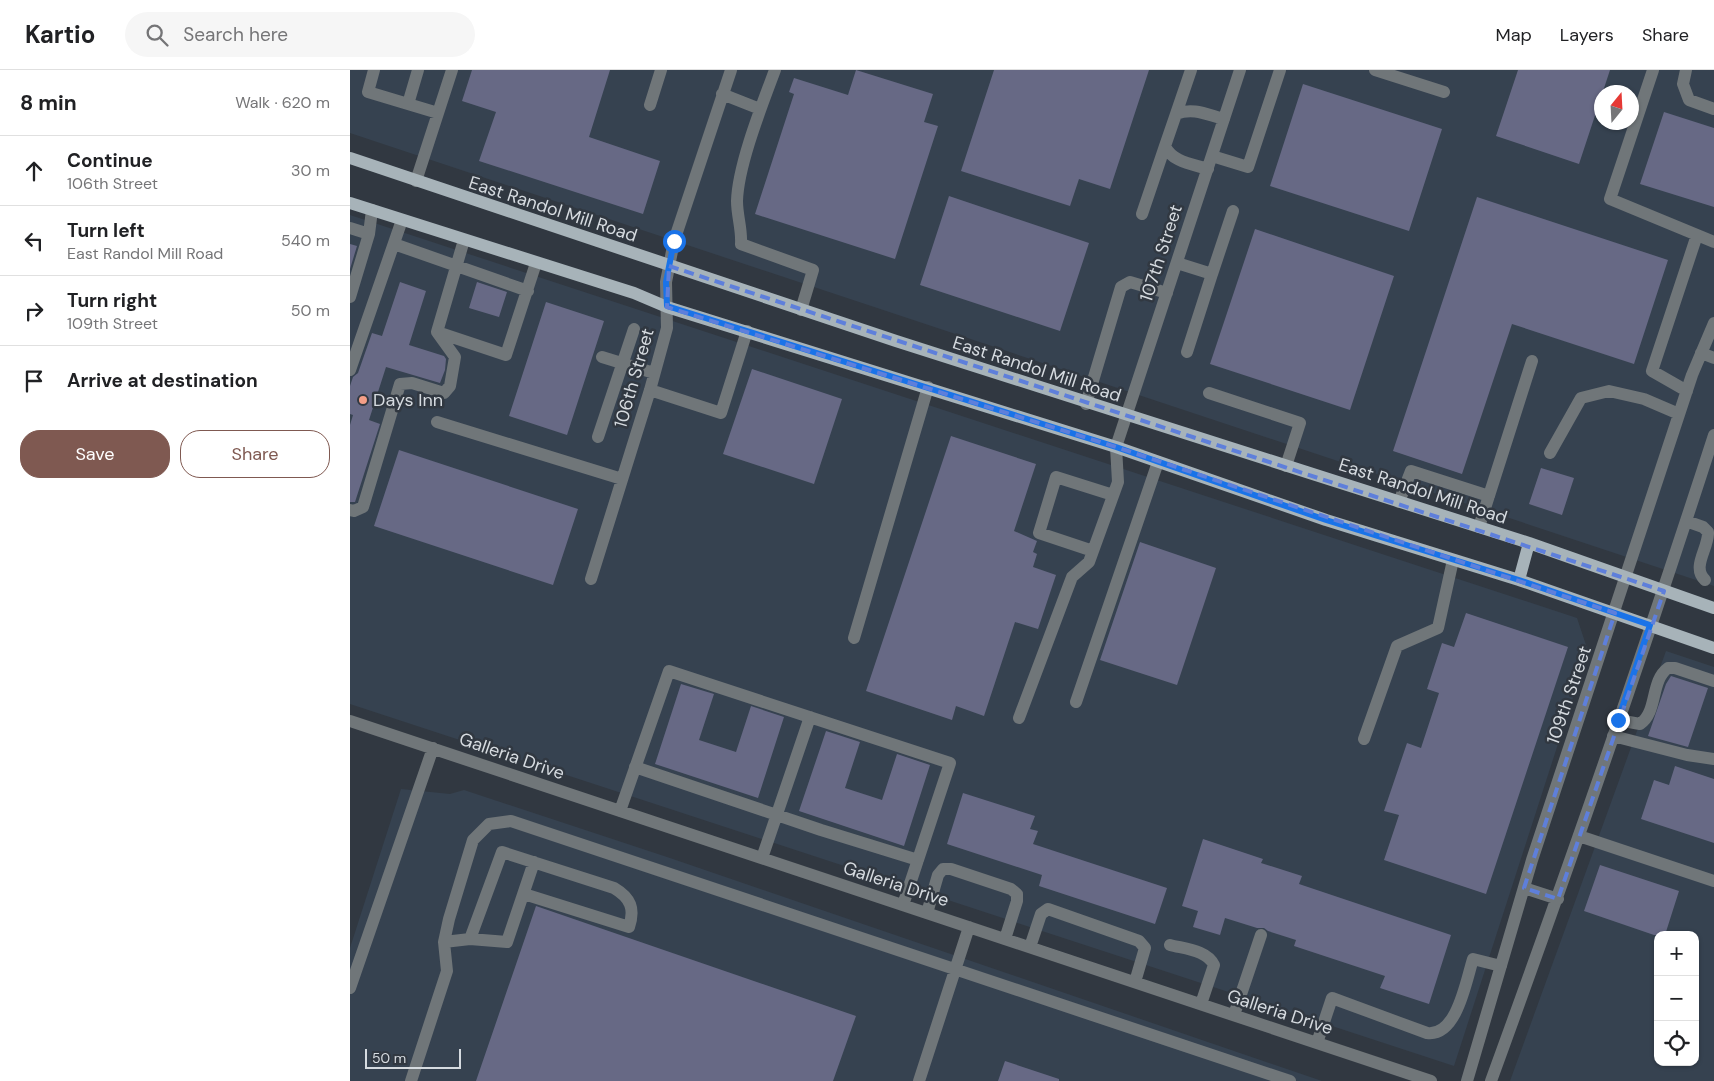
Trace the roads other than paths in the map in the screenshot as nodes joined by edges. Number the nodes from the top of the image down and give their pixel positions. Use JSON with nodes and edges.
{"nodes":[{"id":1,"x":374,"y":70,"type":"edge"},
{"id":2,"x":418,"y":70,"type":"edge"},
{"id":3,"x":452,"y":70,"type":"edge"},
{"id":4,"x":661,"y":70,"type":"edge"},
{"id":5,"x":731,"y":70,"type":"edge"},
{"id":6,"x":775,"y":70,"type":"edge"},
{"id":7,"x":1191,"y":70,"type":"edge"},
{"id":8,"x":1240,"y":70,"type":"edge"},
{"id":9,"x":1280,"y":70,"type":"edge"},
{"id":10,"x":1375,"y":70,"type":"edge"},
{"id":11,"x":1653,"y":70,"type":"edge"},
{"id":12,"x":1686,"y":70,"type":"edge"},
{"id":13,"x":1444,"y":92,"type":"dead end"},
{"id":14,"x":722,"y":94,"type":"junction"},
{"id":15,"x":408,"y":104,"type":"junction"},
{"id":16,"x":650,"y":105,"type":"dead end"},
{"id":17,"x":760,"y":109,"type":"junction"},
{"id":18,"x":1714,"y":109,"type":"edge"},
{"id":19,"x":438,"y":114,"type":"junction"},
{"id":20,"x":1176,"y":114,"type":"junction"},
{"id":21,"x":1224,"y":119,"type":"junction"},
{"id":22,"x":1165,"y":146,"type":"junction"},
{"id":23,"x":1212,"y":156,"type":"junction"},
{"id":24,"x":350,"y":158,"type":"edge"},
{"id":25,"x":1208,"y":169,"type":"junction"},
{"id":26,"x":416,"y":181,"type":"junction"},
{"id":27,"x":350,"y":203,"type":"edge"},
{"id":28,"x":372,"y":210,"type":"junction"},
{"id":29,"x":1233,"y":211,"type":"dead end"},
{"id":30,"x":1142,"y":214,"type":"dead end"},
{"id":31,"x":402,"y":220,"type":"junction"},
{"id":32,"x":350,"y":228,"type":"edge"},
{"id":33,"x":369,"y":234,"type":"junction"},
{"id":34,"x":1697,"y":235,"type":"junction"},
{"id":35,"x":464,"y":240,"type":"junction"},
{"id":36,"x":1714,"y":242,"type":"edge"},
{"id":37,"x":394,"y":244,"type":"junction"},
{"id":38,"x":536,"y":262,"type":"junction"},
{"id":39,"x":1177,"y":263,"type":"junction"},
{"id":40,"x":456,"y":266,"type":"junction"},
{"id":41,"x":670,"y":266,"type":"junction"},
{"id":42,"x":1212,"y":274,"type":"junction"},
{"id":43,"x":528,"y":291,"type":"junction"},
{"id":44,"x":1167,"y":293,"type":"junction"},
{"id":45,"x":350,"y":297,"type":"edge"},
{"id":46,"x":667,"y":306,"type":"junction"},
{"id":47,"x":801,"y":310,"type":"junction"},
{"id":48,"x":1714,"y":323,"type":"edge"},
{"id":49,"x":634,"y":329,"type":"dead end"},
{"id":50,"x":747,"y":331,"type":"junction"},
{"id":51,"x":437,"y":332,"type":"junction"},
{"id":52,"x":1187,"y":352,"type":"dead end"},
{"id":53,"x":1701,"y":353,"type":"junction"},
{"id":54,"x":602,"y":357,"type":"dead end"},
{"id":55,"x":1714,"y":358,"type":"edge"},
{"id":56,"x":1532,"y":361,"type":"dead end"},
{"id":57,"x":623,"y":363,"type":"junction"},
{"id":58,"x":350,"y":370,"type":"edge"},
{"id":59,"x":654,"y":372,"type":"junction"},
{"id":60,"x":928,"y":387,"type":"junction"},
{"id":61,"x":650,"y":390,"type":"junction"},
{"id":62,"x":1687,"y":392,"type":"junction"},
{"id":63,"x":1209,"y":393,"type":"dead end"},
{"id":64,"x":1086,"y":404,"type":"junction"},
{"id":65,"x":1679,"y":414,"type":"junction"},
{"id":66,"x":1126,"y":416,"type":"junction"},
{"id":67,"x":437,"y":422,"type":"dead end"},
{"id":68,"x":1714,"y":435,"type":"edge"},
{"id":69,"x":598,"y":437,"type":"dead end"},
{"id":70,"x":1116,"y":447,"type":"junction"},
{"id":71,"x":1550,"y":453,"type":"dead end"},
{"id":72,"x":1158,"y":462,"type":"junction"},
{"id":73,"x":1286,"y":466,"type":"junction"},
{"id":74,"x":622,"y":479,"type":"junction"},
{"id":75,"x":1113,"y":495,"type":"junction"},
{"id":76,"x":1489,"y":496,"type":"junction"},
{"id":77,"x":1399,"y":502,"type":"junction"},
{"id":78,"x":350,"y":510,"type":"edge"},
{"id":79,"x":1686,"y":521,"type":"junction"},
{"id":80,"x":1479,"y":527,"type":"junction"},
{"id":81,"x":1529,"y":543,"type":"junction"},
{"id":82,"x":1093,"y":551,"type":"junction"},
{"id":83,"x":1453,"y":560,"type":"junction"},
{"id":84,"x":1626,"y":578,"type":"junction"},
{"id":85,"x":591,"y":579,"type":"dead end"},
{"id":86,"x":1519,"y":580,"type":"junction"},
{"id":87,"x":1704,"y":580,"type":"dead end"},
{"id":88,"x":1664,"y":591,"type":"junction"},
{"id":89,"x":1714,"y":608,"type":"edge"},
{"id":90,"x":1615,"y":613,"type":"junction"},
{"id":91,"x":1650,"y":625,"type":"junction"},
{"id":92,"x":854,"y":638,"type":"dead end"},
{"id":93,"x":1714,"y":648,"type":"edge"},
{"id":94,"x":1714,"y":681,"type":"edge"},
{"id":95,"x":1076,"y":702,"type":"dead end"},
{"id":96,"x":810,"y":718,"type":"junction"},
{"id":97,"x":1019,"y":718,"type":"dead end"},
{"id":98,"x":1618,"y":720,"type":"junction"},
{"id":99,"x":350,"y":721,"type":"edge"},
{"id":100,"x":1613,"y":736,"type":"junction"},
{"id":101,"x":1364,"y":739,"type":"dead end"},
{"id":102,"x":433,"y":748,"type":"junction"},
{"id":103,"x":1714,"y":759,"type":"edge"},
{"id":104,"x":635,"y":767,"type":"junction"},
{"id":105,"x":620,"y":811,"type":"junction"},
{"id":106,"x":777,"y":814,"type":"junction"},
{"id":107,"x":1579,"y":836,"type":"junction"},
{"id":108,"x":762,"y":858,"type":"junction"},
{"id":109,"x":918,"y":860,"type":"junction"},
{"id":110,"x":534,"y":862,"type":"junction"},
{"id":111,"x":1714,"y":881,"type":"edge"},
{"id":112,"x":1524,"y":888,"type":"junction"},
{"id":113,"x":524,"y":894,"type":"junction"},
{"id":114,"x":1558,"y":899,"type":"junction"},
{"id":115,"x":903,"y":905,"type":"junction"},
{"id":116,"x":927,"y":913,"type":"junction"},
{"id":117,"x":969,"y":927,"type":"junction"},
{"id":118,"x":1261,"y":935,"type":"dead end"},
{"id":119,"x":470,"y":939,"type":"junction"},
{"id":120,"x":1005,"y":939,"type":"junction"},
{"id":121,"x":444,"y":942,"type":"junction"},
{"id":122,"x":1170,"y":945,"type":"dead end"},
{"id":123,"x":1030,"y":947,"type":"junction"},
{"id":124,"x":1501,"y":966,"type":"junction"},
{"id":125,"x":956,"y":969,"type":"junction"},
{"id":126,"x":1135,"y":982,"type":"junction"},
{"id":127,"x":350,"y":988,"type":"edge"},
{"id":128,"x":1201,"y":1004,"type":"junction"},
{"id":129,"x":1234,"y":1016,"type":"junction"},
{"id":130,"x":1317,"y":1043,"type":"junction"},
{"id":131,"x":410,"y":1081,"type":"edge"},
{"id":132,"x":919,"y":1081,"type":"edge"},
{"id":133,"x":1290,"y":1081,"type":"edge"},
{"id":134,"x":1431,"y":1081,"type":"edge"},
{"id":135,"x":1467,"y":1081,"type":"edge"},
{"id":136,"x":1491,"y":1081,"type":"edge"}],
"edges":[{"from":1,"to":15,"type":"street"},
{"from":2,"to":15,"type":"street"},
{"from":3,"to":19,"type":"street"},
{"from":4,"to":16,"type":"street"},
{"from":5,"to":14,"type":"street","name":"106th Street"},
{"from":6,"to":17,"type":"street"},
{"from":7,"to":20,"type":"street"},
{"from":8,"to":21,"type":"street","name":"107th Street"},
{"from":9,"to":23,"type":"street"},
{"from":10,"to":13,"type":"street"},
{"from":11,"to":34,"type":"street"},
{"from":12,"to":18,"type":"street"},
{"from":14,"to":17,"type":"street"},
{"from":14,"to":41,"type":"street","name":"106th Street"},
{"from":15,"to":19,"type":"street"},
{"from":17,"to":47,"type":"street"},
{"from":19,"to":26,"type":"street"},
{"from":20,"to":21,"type":"street"},
{"from":20,"to":22,"type":"street"},
{"from":21,"to":23,"type":"street","name":"107th Street"},
{"from":22,"to":25,"type":"street"},
{"from":22,"to":30,"type":"street"},
{"from":23,"to":25,"type":"street","name":"107th Street"},
{"from":24,"to":26,"type":"main road","name":"East Randol Mill Road"},
{"from":25,"to":39,"type":"street","name":"107th Street"},
{"from":26,"to":41,"type":"main road","name":"East Randol Mill Road"},
{"from":27,"to":28,"type":"main road"},
{"from":28,"to":31,"type":"main road"},
{"from":28,"to":33,"type":"street"},
{"from":29,"to":42,"type":"street"},
{"from":31,"to":35,"type":"main road"},
{"from":31,"to":37,"type":"street"},
{"from":32,"to":33,"type":"street"},
{"from":33,"to":45,"type":"street"},
{"from":34,"to":36,"type":"street"},
{"from":34,"to":62,"type":"street"},
{"from":35,"to":38,"type":"main road"},
{"from":35,"to":40,"type":"street"},
{"from":37,"to":40,"type":"street"},
{"from":37,"to":58,"type":"street"},
{"from":38,"to":43,"type":"street"},
{"from":38,"to":46,"type":"main road"},
{"from":39,"to":42,"type":"street"},
{"from":39,"to":44,"type":"street","name":"107th Street"},
{"from":40,"to":43,"type":"street"},
{"from":40,"to":51,"type":"street"},
{"from":41,"to":46,"type":"street","name":"106th Street"},
{"from":41,"to":47,"type":"main road","name":"East Randol Mill Road"},
{"from":42,"to":52,"type":"street"},
{"from":43,"to":51,"type":"street"},
{"from":44,"to":64,"type":"street"},
{"from":44,"to":66,"type":"street","name":"107th Street"},
{"from":46,"to":50,"type":"main road"},
{"from":46,"to":59,"type":"street","name":"106th Street"},
{"from":47,"to":64,"type":"main road","name":"East Randol Mill Road"},
{"from":48,"to":53,"type":"street","name":"109th Street"},
{"from":49,"to":57,"type":"street"},
{"from":50,"to":60,"type":"main road"},
{"from":50,"to":61,"type":"street"},
{"from":51,"to":78,"type":"street"},
{"from":53,"to":55,"type":"street"},
{"from":53,"to":62,"type":"street","name":"109th Street"},
{"from":54,"to":57,"type":"street"},
{"from":56,"to":76,"type":"street"},
{"from":57,"to":59,"type":"street"},
{"from":57,"to":69,"type":"street"},
{"from":59,"to":61,"type":"street","name":"106th Street"},
{"from":60,"to":70,"type":"main road"},
{"from":60,"to":92,"type":"street"},
{"from":61,"to":74,"type":"street","name":"106th Street"},
{"from":62,"to":65,"type":"street","name":"109th Street"},
{"from":63,"to":73,"type":"street"},
{"from":64,"to":66,"type":"main road","name":"East Randol Mill Road"},
{"from":65,"to":71,"type":"street"},
{"from":65,"to":84,"type":"street","name":"109th Street"},
{"from":66,"to":70,"type":"street","name":"107th Street"},
{"from":66,"to":73,"type":"main road","name":"East Randol Mill Road"},
{"from":67,"to":74,"type":"street"},
{"from":68,"to":79,"type":"street"},
{"from":70,"to":72,"type":"main road"},
{"from":70,"to":75,"type":"street"},
{"from":72,"to":83,"type":"main road"},
{"from":72,"to":95,"type":"street"},
{"from":73,"to":77,"type":"main road","name":"East Randol Mill Road"},
{"from":74,"to":85,"type":"street","name":"106th Street"},
{"from":75,"to":82,"type":"street"},
{"from":75,"to":82,"type":"street"},
{"from":76,"to":77,"type":"street"},
{"from":76,"to":80,"type":"street"},
{"from":77,"to":80,"type":"main road","name":"East Randol Mill Road"},
{"from":79,"to":87,"type":"street"},
{"from":79,"to":88,"type":"street"},
{"from":80,"to":81,"type":"main road","name":"East Randol Mill Road"},
{"from":81,"to":84,"type":"main road","name":"East Randol Mill Road"},
{"from":81,"to":86,"type":"main road"},
{"from":82,"to":97,"type":"street"},
{"from":83,"to":86,"type":"main road"},
{"from":83,"to":101,"type":"street"},
{"from":84,"to":88,"type":"main road","name":"East Randol Mill Road"},
{"from":84,"to":90,"type":"street","name":"109th Street"},
{"from":86,"to":90,"type":"main road"},
{"from":88,"to":89,"type":"main road","name":"East Randol Mill Road"},
{"from":88,"to":91,"type":"street"},
{"from":90,"to":91,"type":"main road"},
{"from":90,"to":112,"type":"street","name":"109th Street"},
{"from":91,"to":93,"type":"main road"},
{"from":91,"to":98,"type":"street"},
{"from":94,"to":98,"type":"street"},
{"from":96,"to":104,"type":"street"},
{"from":96,"to":106,"type":"street"},
{"from":96,"to":109,"type":"street"},
{"from":98,"to":100,"type":"street"},
{"from":99,"to":102,"type":"street","name":"Galleria Drive"},
{"from":100,"to":103,"type":"street"},
{"from":100,"to":107,"type":"street"},
{"from":102,"to":105,"type":"street","name":"Galleria Drive"},
{"from":102,"to":127,"type":"street"},
{"from":104,"to":105,"type":"street"},
{"from":104,"to":106,"type":"street"},
{"from":105,"to":108,"type":"street","name":"Galleria Drive"},
{"from":106,"to":108,"type":"street"},
{"from":106,"to":109,"type":"street"},
{"from":107,"to":111,"type":"street"},
{"from":107,"to":114,"type":"street"},
{"from":108,"to":115,"type":"street","name":"Galleria Drive"},
{"from":109,"to":115,"type":"street"},
{"from":110,"to":113,"type":"street"},
{"from":110,"to":113,"type":"street"},
{"from":110,"to":119,"type":"street"},
{"from":112,"to":114,"type":"street"},
{"from":112,"to":124,"type":"street","name":"109th Street"},
{"from":113,"to":119,"type":"street"},
{"from":114,"to":136,"type":"street"},
{"from":115,"to":116,"type":"street","name":"Galleria Drive"},
{"from":116,"to":117,"type":"street","name":"Galleria Drive"},
{"from":116,"to":120,"type":"street"},
{"from":117,"to":120,"type":"street","name":"Galleria Drive"},
{"from":117,"to":125,"type":"street"},
{"from":118,"to":129,"type":"street"},
{"from":119,"to":121,"type":"street"},
{"from":120,"to":123,"type":"street","name":"Galleria Drive"},
{"from":121,"to":125,"type":"street"},
{"from":121,"to":131,"type":"street"},
{"from":122,"to":128,"type":"street"},
{"from":123,"to":126,"type":"street","name":"Galleria Drive"},
{"from":123,"to":126,"type":"street"},
{"from":124,"to":130,"type":"street"},
{"from":124,"to":135,"type":"street","name":"109th Street"},
{"from":125,"to":132,"type":"street"},
{"from":125,"to":133,"type":"street"},
{"from":126,"to":128,"type":"street","name":"Galleria Drive"},
{"from":128,"to":129,"type":"street","name":"Galleria Drive"},
{"from":129,"to":130,"type":"street","name":"Galleria Drive"},
{"from":130,"to":134,"type":"street","name":"Galleria Drive"}]}
